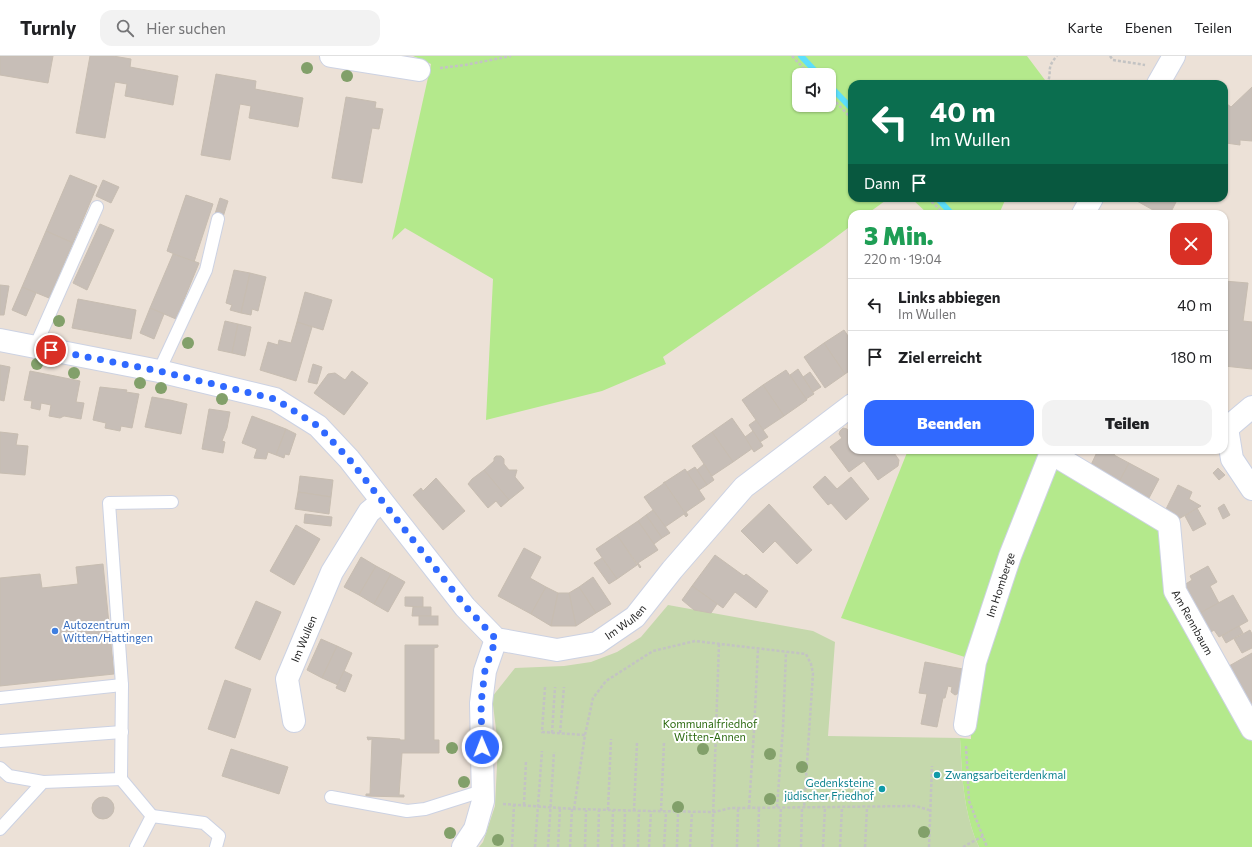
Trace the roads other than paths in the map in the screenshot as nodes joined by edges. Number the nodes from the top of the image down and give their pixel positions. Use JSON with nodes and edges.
{"nodes":[{"id":1,"x":331,"y":56,"type":"edge"},
{"id":2,"x":1174,"y":56,"type":"edge"},
{"id":3,"x":419,"y":70,"type":"road end"},
{"id":4,"x":1160,"y":79,"type":"edge"},
{"id":5,"x":98,"y":207,"type":"dead end"},
{"id":6,"x":218,"y":219,"type":"dead end"},
{"id":7,"x":0,"y":340,"type":"edge"},
{"id":8,"x":35,"y":347,"type":"junction"},
{"id":9,"x":159,"y":371,"type":"junction"},
{"id":10,"x":1252,"y":407,"type":"edge"},
{"id":11,"x":848,"y":409,"type":"edge"},
{"id":12,"x":1228,"y":425,"type":"edge"},
{"id":13,"x":1228,"y":438,"type":"edge"},
{"id":14,"x":1050,"y":454,"type":"edge"},
{"id":15,"x":1056,"y":454,"type":"edge"},
{"id":16,"x":1252,"y":488,"type":"edge"},
{"id":17,"x":172,"y":502,"type":"dead end"},
{"id":18,"x":382,"y":502,"type":"junction"},
{"id":19,"x":496,"y":639,"type":"junction"},
{"id":20,"x":122,"y":685,"type":"junction"},
{"id":21,"x":0,"y":698,"type":"edge"},
{"id":22,"x":294,"y":721,"type":"dead end"},
{"id":23,"x":965,"y":725,"type":"road end"},
{"id":24,"x":1252,"y":729,"type":"edge"},
{"id":25,"x":122,"y":732,"type":"junction"},
{"id":26,"x":0,"y":741,"type":"edge"},
{"id":27,"x":0,"y":768,"type":"edge"},
{"id":28,"x":121,"y":779,"type":"junction"},
{"id":29,"x":43,"y":782,"type":"junction"},
{"id":30,"x":483,"y":796,"type":"junction"},
{"id":31,"x":331,"y":797,"type":"dead end"},
{"id":32,"x":152,"y":816,"type":"junction"},
{"id":33,"x":0,"y":829,"type":"edge"},
{"id":34,"x":136,"y":847,"type":"edge"},
{"id":35,"x":216,"y":847,"type":"edge"},
{"id":36,"x":463,"y":847,"type":"edge"}],
"edges":[{"from":1,"to":3,"type":"street"},
{"from":2,"to":4,"type":"street"},
{"from":5,"to":8,"type":"lane"},
{"from":6,"to":9,"type":"lane"},
{"from":7,"to":8,"type":"street"},
{"from":8,"to":9,"type":"street"},
{"from":9,"to":18,"type":"street"},
{"from":10,"to":12,"type":"street"},
{"from":11,"to":19,"type":"street","name":"Im Wullen"},
{"from":13,"to":16,"type":"street"},
{"from":14,"to":23,"type":"street","name":"Im Homberge"},
{"from":15,"to":24,"type":"street","name":"Am Rennbaum"},
{"from":17,"to":20,"type":"lane"},
{"from":18,"to":19,"type":"street"},
{"from":18,"to":22,"type":"street","name":"Im Wullen"},
{"from":19,"to":30,"type":"street"},
{"from":20,"to":21,"type":"lane"},
{"from":20,"to":25,"type":"lane"},
{"from":25,"to":26,"type":"lane"},
{"from":25,"to":28,"type":"lane"},
{"from":27,"to":29,"type":"lane"},
{"from":28,"to":29,"type":"lane"},
{"from":28,"to":32,"type":"lane"},
{"from":29,"to":33,"type":"lane"},
{"from":30,"to":31,"type":"lane"},
{"from":30,"to":36,"type":"street"},
{"from":32,"to":34,"type":"lane"},
{"from":32,"to":35,"type":"lane"}]}
